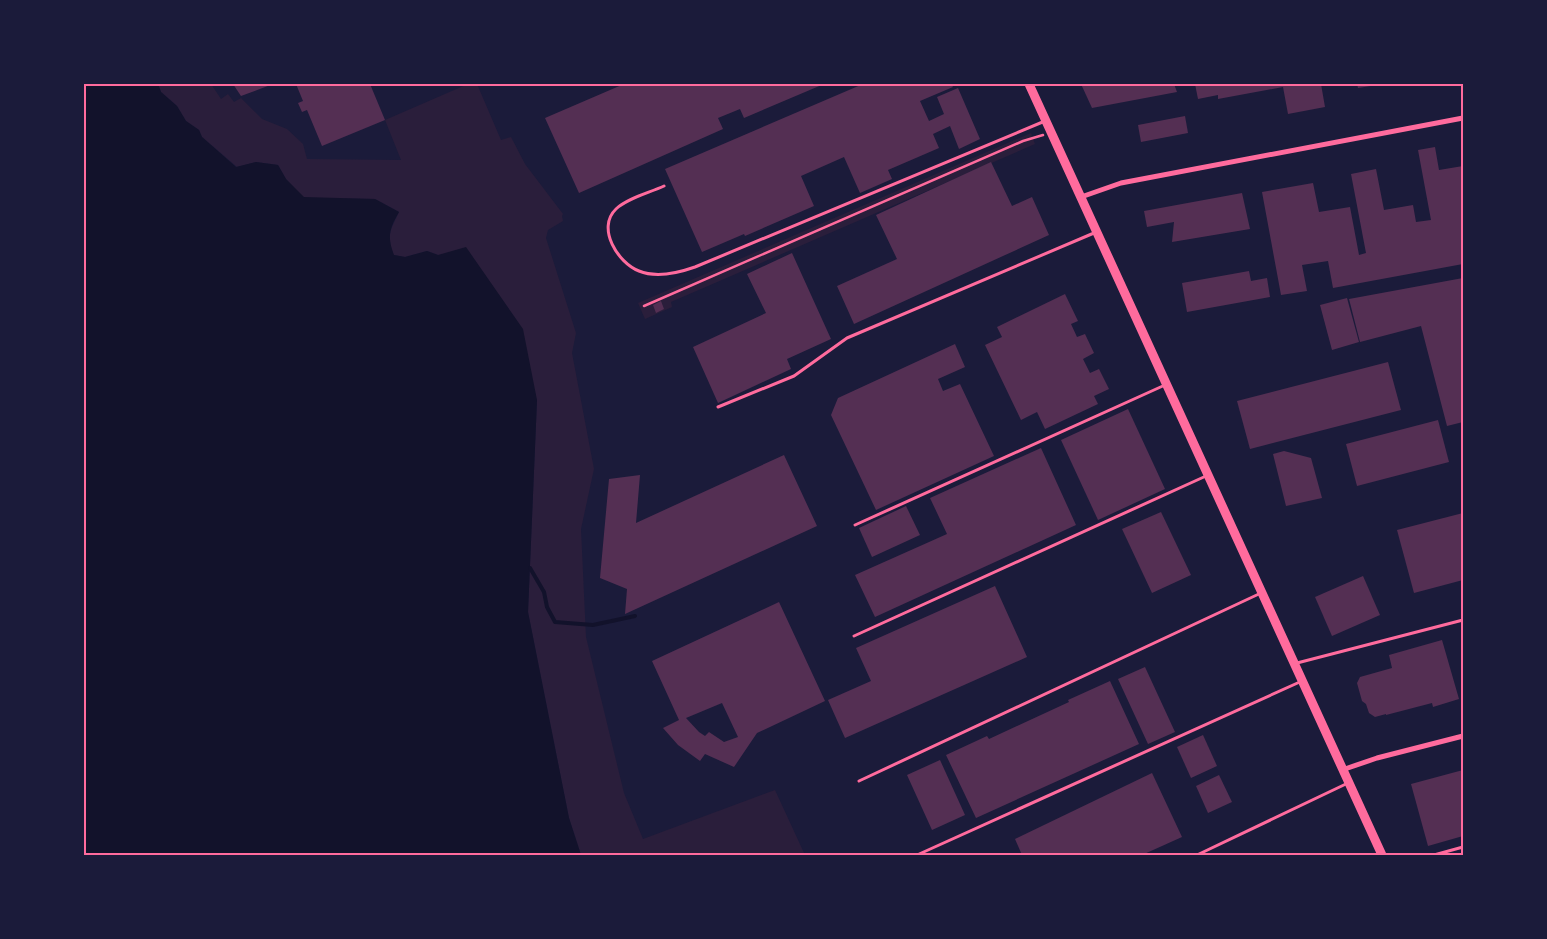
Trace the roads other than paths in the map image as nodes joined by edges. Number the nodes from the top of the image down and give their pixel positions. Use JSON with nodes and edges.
{"nodes":[{"id":1,"x":1029,"y":84,"type":"edge"},
{"id":2,"x":1463,"y":118,"type":"edge"},
{"id":3,"x":1045,"y":121,"type":"junction"},
{"id":4,"x":664,"y":186,"type":"dead end"},
{"id":5,"x":1081,"y":197,"type":"junction"},
{"id":6,"x":1096,"y":232,"type":"junction"},
{"id":7,"x":1166,"y":384,"type":"junction"},
{"id":8,"x":718,"y":407,"type":"dead end"},
{"id":9,"x":1207,"y":475,"type":"junction"},
{"id":10,"x":855,"y":525,"type":"dead end"},
{"id":11,"x":1261,"y":592,"type":"junction"},
{"id":12,"x":1463,"y":620,"type":"edge"},
{"id":13,"x":854,"y":636,"type":"dead end"},
{"id":14,"x":1294,"y":664,"type":"junction"},
{"id":15,"x":1302,"y":681,"type":"junction"},
{"id":16,"x":1463,"y":736,"type":"edge"},
{"id":17,"x":1342,"y":770,"type":"junction"},
{"id":18,"x":859,"y":781,"type":"dead end"},
{"id":19,"x":1348,"y":783,"type":"junction"},
{"id":20,"x":1463,"y":847,"type":"edge"},
{"id":21,"x":917,"y":855,"type":"edge"},
{"id":22,"x":1198,"y":855,"type":"edge"},
{"id":23,"x":1382,"y":855,"type":"edge"},
{"id":24,"x":1434,"y":855,"type":"edge"}],
"edges":[{"from":1,"to":3,"type":"main road"},
{"from":2,"to":5,"type":"street"},
{"from":3,"to":4,"type":"lane"},
{"from":3,"to":5,"type":"main road"},
{"from":5,"to":6,"type":"main road"},
{"from":6,"to":7,"type":"main road"},
{"from":6,"to":8,"type":"lane"},
{"from":7,"to":9,"type":"main road"},
{"from":7,"to":10,"type":"lane"},
{"from":9,"to":11,"type":"main road"},
{"from":9,"to":13,"type":"lane"},
{"from":11,"to":14,"type":"main road"},
{"from":11,"to":18,"type":"lane"},
{"from":12,"to":14,"type":"lane"},
{"from":14,"to":15,"type":"main road"},
{"from":15,"to":17,"type":"main road"},
{"from":15,"to":21,"type":"lane"},
{"from":16,"to":17,"type":"street"},
{"from":17,"to":19,"type":"main road"},
{"from":19,"to":22,"type":"lane"},
{"from":19,"to":23,"type":"main road"},
{"from":20,"to":24,"type":"lane"}]}
